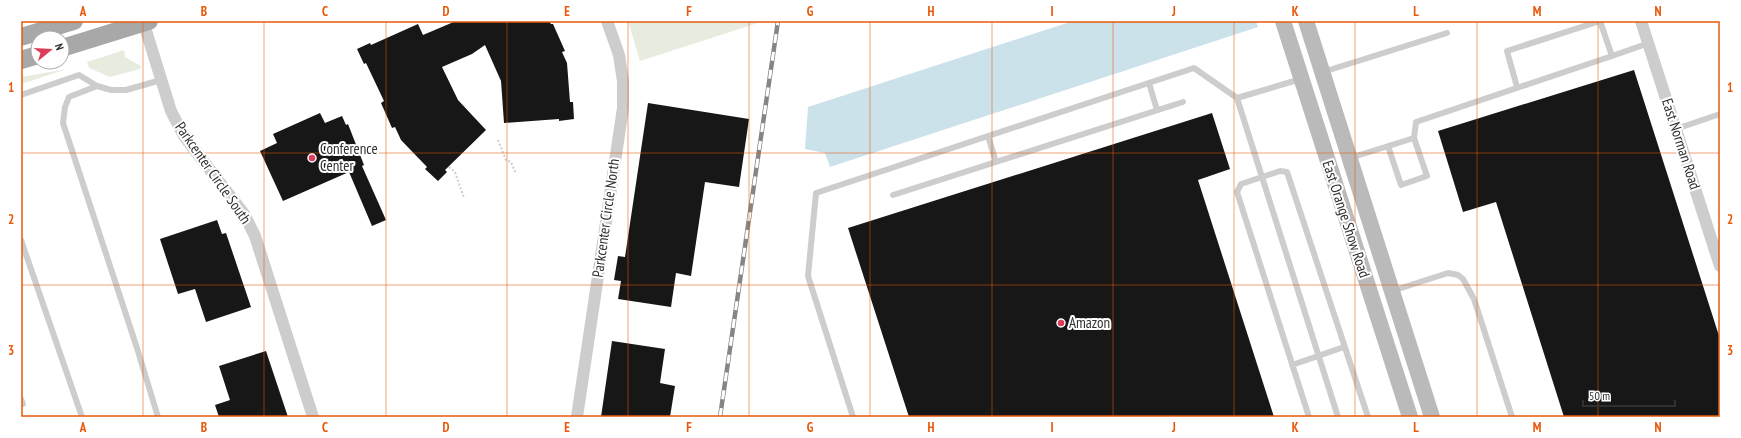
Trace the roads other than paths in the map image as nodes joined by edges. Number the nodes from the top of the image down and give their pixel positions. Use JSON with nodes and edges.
{"nodes":[{"id":1,"x":74,"y":21,"type":"edge"},
{"id":2,"x":607,"y":21,"type":"edge"},
{"id":3,"x":1283,"y":21,"type":"edge"},
{"id":4,"x":1306,"y":21,"type":"edge"},
{"id":5,"x":1600,"y":21,"type":"edge"},
{"id":6,"x":1641,"y":21,"type":"edge"},
{"id":7,"x":145,"y":22,"type":"edge"},
{"id":8,"x":1447,"y":34,"type":"dead end"},
{"id":9,"x":21,"y":37,"type":"edge"},
{"id":10,"x":1648,"y":43,"type":"junction"},
{"id":11,"x":70,"y":45,"type":"edge"},
{"id":12,"x":1612,"y":56,"type":"junction"},
{"id":13,"x":1322,"y":72,"type":"junction"},
{"id":14,"x":1301,"y":79,"type":"junction"},
{"id":15,"x":161,"y":80,"type":"junction"},
{"id":16,"x":1149,"y":83,"type":"junction"},
{"id":17,"x":97,"y":86,"type":"junction"},
{"id":18,"x":1517,"y":87,"type":"junction"},
{"id":19,"x":21,"y":95,"type":"edge"},
{"id":20,"x":1237,"y":98,"type":"junction"},
{"id":21,"x":1183,"y":102,"type":"dead end"},
{"id":22,"x":1157,"y":110,"type":"junction"},
{"id":23,"x":1720,"y":114,"type":"edge"},
{"id":24,"x":1676,"y":129,"type":"junction"},
{"id":25,"x":988,"y":136,"type":"junction"},
{"id":26,"x":1414,"y":138,"type":"junction"},
{"id":27,"x":1388,"y":146,"type":"junction"},
{"id":28,"x":1350,"y":158,"type":"junction"},
{"id":29,"x":996,"y":162,"type":"junction"},
{"id":30,"x":1262,"y":177,"type":"junction"},
{"id":31,"x":893,"y":195,"type":"dead end"},
{"id":32,"x":21,"y":240,"type":"edge"},
{"id":33,"x":1720,"y":266,"type":"edge"},
{"id":34,"x":1392,"y":291,"type":"junction"},
{"id":35,"x":1344,"y":346,"type":"junction"},
{"id":36,"x":1319,"y":355,"type":"junction"},
{"id":37,"x":1292,"y":365,"type":"junction"},
{"id":38,"x":82,"y":417,"type":"edge"},
{"id":39,"x":158,"y":417,"type":"edge"},
{"id":40,"x":313,"y":417,"type":"edge"},
{"id":41,"x":577,"y":417,"type":"edge"},
{"id":42,"x":853,"y":417,"type":"edge"},
{"id":43,"x":1309,"y":417,"type":"edge"},
{"id":44,"x":1338,"y":417,"type":"edge"},
{"id":45,"x":1368,"y":417,"type":"edge"},
{"id":46,"x":1410,"y":417,"type":"edge"},
{"id":47,"x":1432,"y":417,"type":"edge"},
{"id":48,"x":1512,"y":417,"type":"edge"}],
"edges":[{"from":1,"to":9,"type":"main road"},
{"from":2,"to":41,"type":"street","name":"Parkcenter Circle North"},
{"from":3,"to":14,"type":"main road","name":"East Orange Show Road"},
{"from":4,"to":13,"type":"main road","name":"East Orange Show Road"},
{"from":5,"to":12,"type":"lane"},
{"from":5,"to":18,"type":"lane"},
{"from":6,"to":10,"type":"street","name":"East Norman Road"},
{"from":7,"to":11,"type":"main road"},
{"from":7,"to":15,"type":"street","name":"Parkcenter Circle South"},
{"from":8,"to":13,"type":"lane"},
{"from":10,"to":12,"type":"lane"},
{"from":10,"to":24,"type":"street","name":"East Norman Road"},
{"from":12,"to":18,"type":"lane"},
{"from":13,"to":14,"type":"main road"},
{"from":13,"to":28,"type":"main road","name":"East Orange Show Road"},
{"from":14,"to":20,"type":"lane"},
{"from":14,"to":46,"type":"main road","name":"East Orange Show Road"},
{"from":15,"to":17,"type":"lane"},
{"from":15,"to":40,"type":"street","name":"Parkcenter Circle South"},
{"from":16,"to":20,"type":"lane"},
{"from":16,"to":22,"type":"lane"},
{"from":16,"to":25,"type":"lane"},
{"from":17,"to":19,"type":"lane"},
{"from":17,"to":39,"type":"lane"},
{"from":18,"to":26,"type":"lane"},
{"from":20,"to":30,"type":"lane"},
{"from":21,"to":22,"type":"lane"},
{"from":22,"to":29,"type":"lane"},
{"from":23,"to":24,"type":"lane"},
{"from":24,"to":33,"type":"street","name":"East Norman Road"},
{"from":25,"to":29,"type":"lane"},
{"from":25,"to":42,"type":"lane"},
{"from":26,"to":27,"type":"lane"},
{"from":26,"to":27,"type":"lane"},
{"from":27,"to":28,"type":"lane"},
{"from":28,"to":34,"type":"main road","name":"East Orange Show Road"},
{"from":29,"to":31,"type":"lane"},
{"from":30,"to":35,"type":"lane"},
{"from":30,"to":36,"type":"lane"},
{"from":30,"to":37,"type":"lane"},
{"from":32,"to":38,"type":"lane"},
{"from":34,"to":47,"type":"main road","name":"East Orange Show Road"},
{"from":34,"to":48,"type":"lane"},
{"from":35,"to":36,"type":"lane"},
{"from":35,"to":45,"type":"lane"},
{"from":36,"to":37,"type":"lane"},
{"from":36,"to":44,"type":"lane"},
{"from":37,"to":43,"type":"lane"}]}
